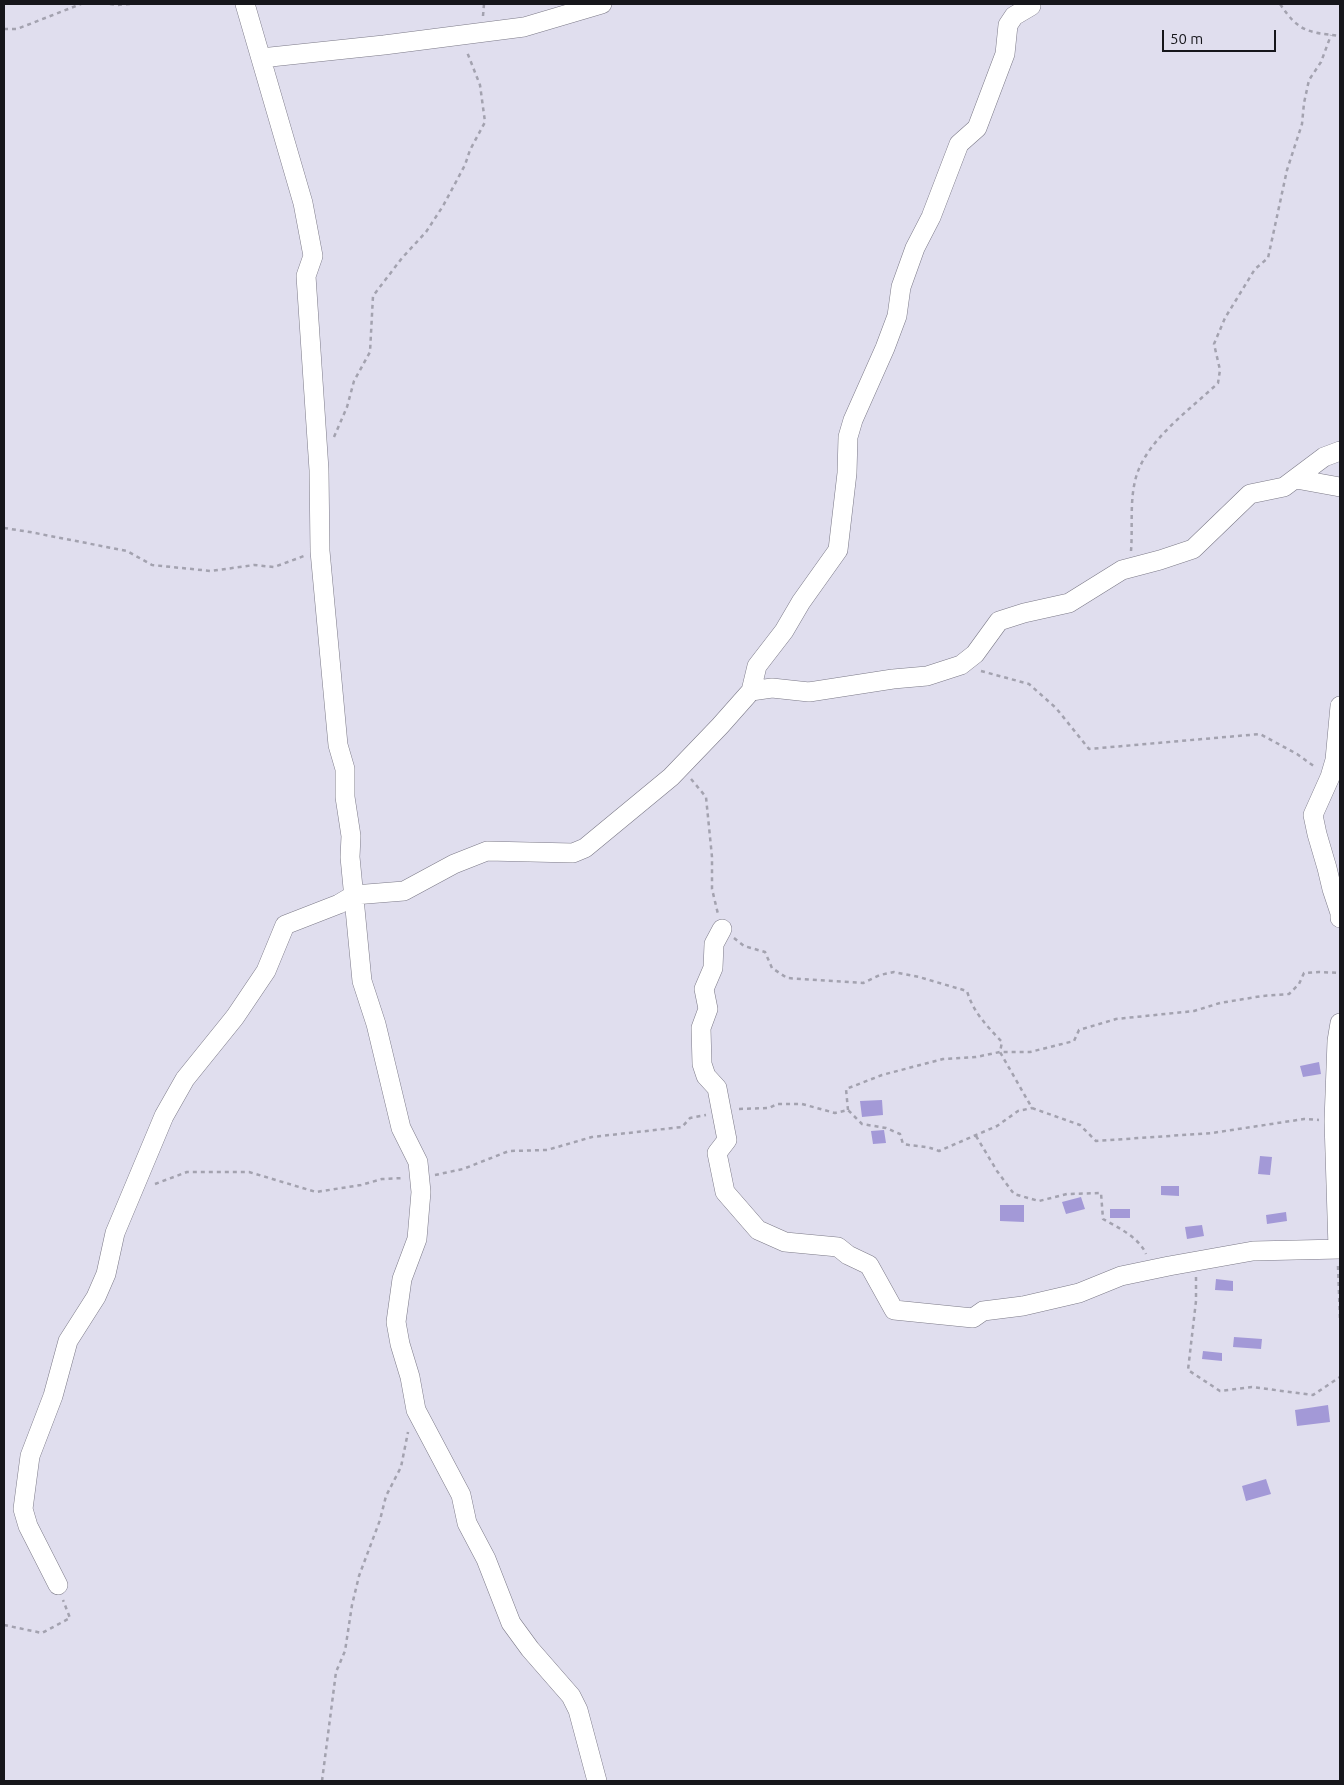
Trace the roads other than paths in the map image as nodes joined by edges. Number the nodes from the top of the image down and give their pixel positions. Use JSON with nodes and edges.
{"nodes":[{"id":1,"x":245,"y":4,"type":"edge"},
{"id":2,"x":602,"y":4,"type":"edge"},
{"id":3,"x":1030,"y":4,"type":"edge"},
{"id":4,"x":261,"y":58,"type":"junction"},
{"id":5,"x":1340,"y":451,"type":"edge"},
{"id":6,"x":1296,"y":479,"type":"junction"},
{"id":7,"x":1340,"y":487,"type":"edge"},
{"id":8,"x":751,"y":691,"type":"junction"},
{"id":9,"x":1340,"y":706,"type":"edge"},
{"id":10,"x":354,"y":895,"type":"junction"},
{"id":11,"x":1340,"y":918,"type":"edge"},
{"id":12,"x":722,"y":928,"type":"road end"},
{"id":13,"x":1340,"y":1023,"type":"edge"},
{"id":14,"x":1339,"y":1249,"type":"edge"},
{"id":15,"x":58,"y":1585,"type":"road end"},
{"id":16,"x":596,"y":1781,"type":"edge"}],
"edges":[{"from":1,"to":4,"type":"street"},
{"from":2,"to":4,"type":"street"},
{"from":3,"to":8,"type":"street"},
{"from":4,"to":10,"type":"street"},
{"from":5,"to":6,"type":"street"},
{"from":6,"to":7,"type":"street"},
{"from":6,"to":8,"type":"street"},
{"from":8,"to":10,"type":"street"},
{"from":9,"to":11,"type":"street"},
{"from":10,"to":15,"type":"street"},
{"from":10,"to":16,"type":"street"},
{"from":12,"to":14,"type":"street"},
{"from":13,"to":14,"type":"street"}]}
